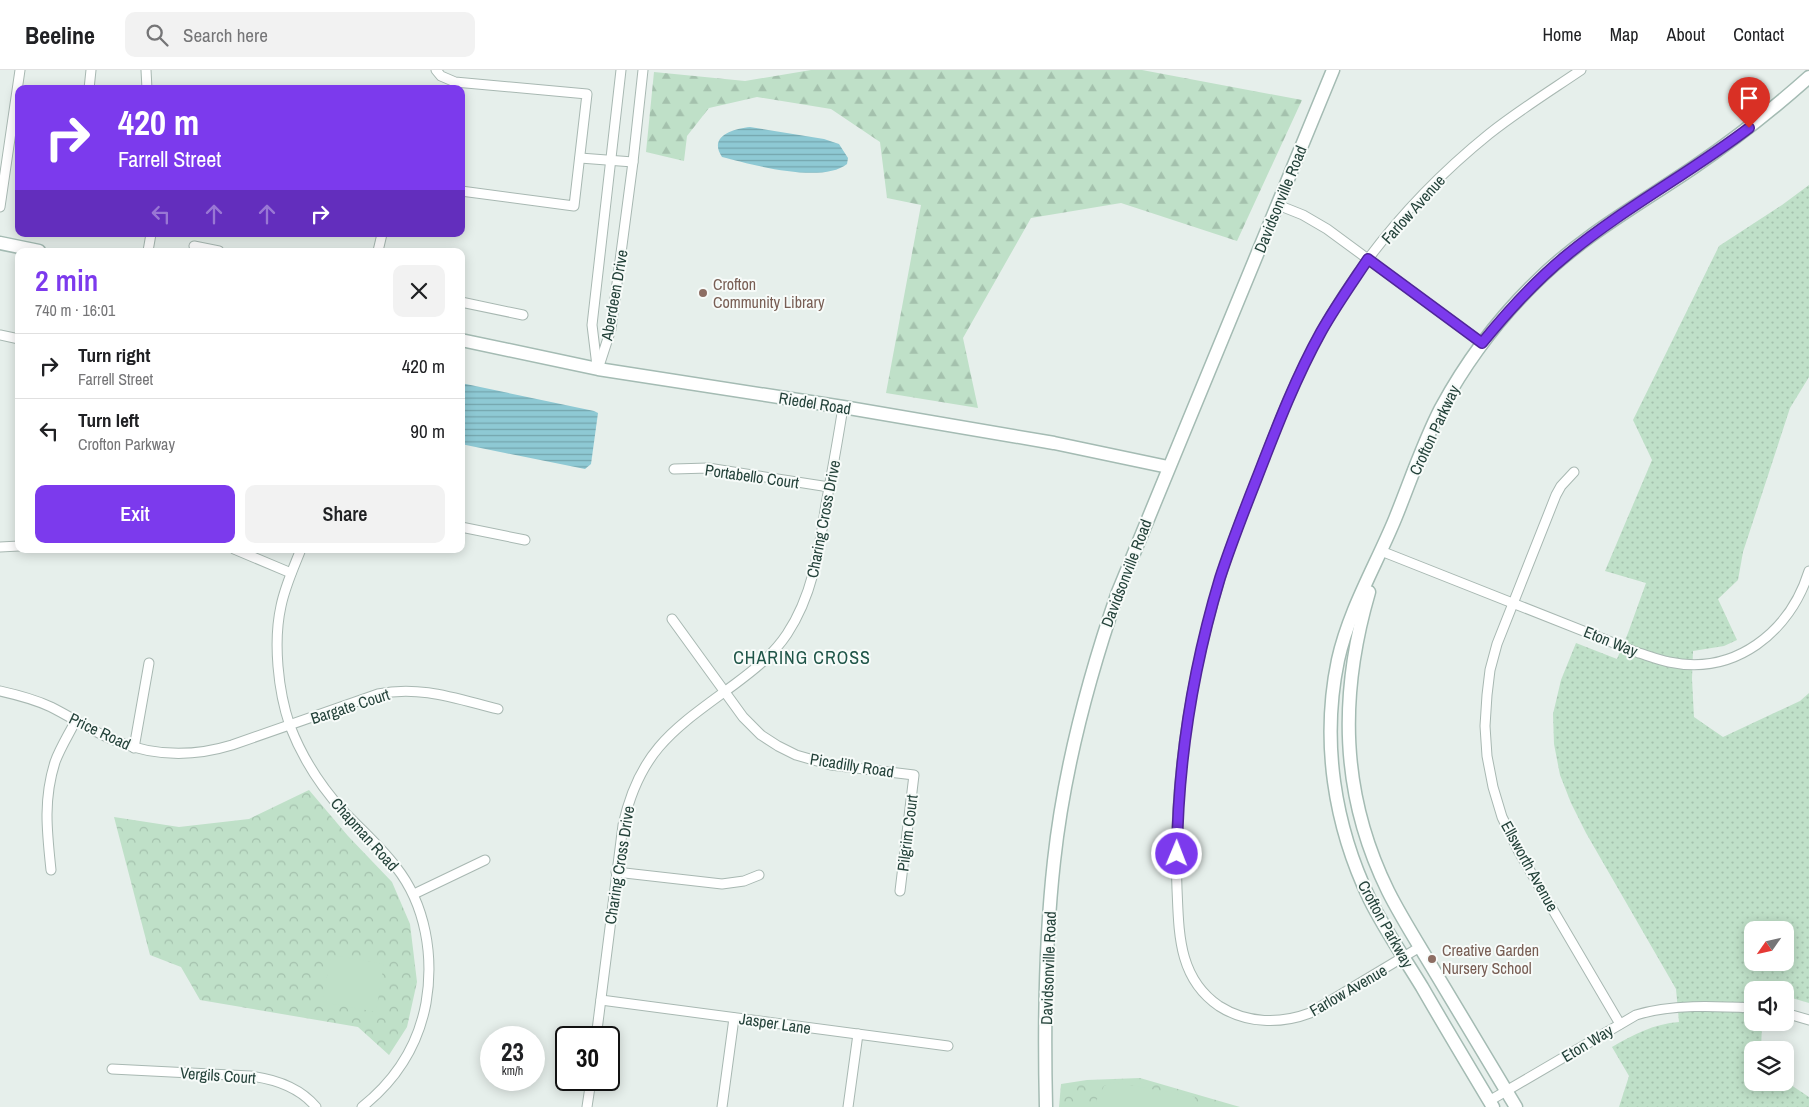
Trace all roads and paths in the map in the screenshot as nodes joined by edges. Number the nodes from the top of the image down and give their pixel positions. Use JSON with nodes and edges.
{"nodes":[{"id":1,"x":20,"y":70,"type":"edge"},
{"id":2,"x":91,"y":70,"type":"edge"},
{"id":3,"x":146,"y":70,"type":"edge"},
{"id":4,"x":436,"y":70,"type":"edge"},
{"id":5,"x":621,"y":70,"type":"edge"},
{"id":6,"x":643,"y":70,"type":"edge"},
{"id":7,"x":1333,"y":70,"type":"edge"},
{"id":8,"x":1581,"y":70,"type":"edge"},
{"id":9,"x":1809,"y":77,"type":"edge"},
{"id":10,"x":19,"y":85,"type":"edge"},
{"id":11,"x":89,"y":85,"type":"edge"},
{"id":12,"x":147,"y":85,"type":"edge"},
{"id":13,"x":15,"y":135,"type":"edge"},
{"id":14,"x":580,"y":158,"type":"junction"},
{"id":15,"x":611,"y":161,"type":"junction"},
{"id":16,"x":633,"y":162,"type":"junction"},
{"id":17,"x":465,"y":192,"type":"edge"},
{"id":18,"x":1278,"y":205,"type":"junction"},
{"id":19,"x":0,"y":207,"type":"edge"},
{"id":20,"x":0,"y":243,"type":"edge"},
{"id":21,"x":194,"y":246,"type":"dead end"},
{"id":22,"x":24,"y":248,"type":"edge"},
{"id":23,"x":204,"y":248,"type":"edge"},
{"id":24,"x":1368,"y":259,"type":"junction"},
{"id":25,"x":465,"y":303,"type":"edge"},
{"id":26,"x":523,"y":315,"type":"dead end"},
{"id":27,"x":0,"y":335,"type":"edge"},
{"id":28,"x":15,"y":338,"type":"edge"},
{"id":29,"x":465,"y":341,"type":"edge"},
{"id":30,"x":1482,"y":343,"type":"junction"},
{"id":31,"x":598,"y":369,"type":"junction"},
{"id":32,"x":843,"y":407,"type":"junction"},
{"id":33,"x":1168,"y":467,"type":"junction"},
{"id":34,"x":674,"y":469,"type":"dead end"},
{"id":35,"x":1574,"y":472,"type":"dead end"},
{"id":36,"x":829,"y":488,"type":"junction"},
{"id":37,"x":465,"y":528,"type":"edge"},
{"id":38,"x":525,"y":540,"type":"dead end"},
{"id":39,"x":15,"y":546,"type":"edge"},
{"id":40,"x":0,"y":547,"type":"edge"},
{"id":41,"x":1381,"y":551,"type":"junction"},
{"id":42,"x":244,"y":553,"type":"edge"},
{"id":43,"x":300,"y":553,"type":"edge"},
{"id":44,"x":1809,"y":571,"type":"edge"},
{"id":45,"x":292,"y":573,"type":"junction"},
{"id":46,"x":1514,"y":602,"type":"junction"},
{"id":47,"x":672,"y":620,"type":"dead end"},
{"id":48,"x":150,"y":663,"type":"dead end"},
{"id":49,"x":0,"y":691,"type":"edge"},
{"id":50,"x":724,"y":692,"type":"junction"},
{"id":51,"x":498,"y":709,"type":"dead end"},
{"id":52,"x":76,"y":720,"type":"junction"},
{"id":53,"x":290,"y":726,"type":"junction"},
{"id":54,"x":134,"y":748,"type":"junction"},
{"id":55,"x":914,"y":775,"type":"joint"},
{"id":56,"x":485,"y":860,"type":"dead end"},
{"id":57,"x":51,"y":870,"type":"dead end"},
{"id":58,"x":616,"y":872,"type":"junction"},
{"id":59,"x":759,"y":875,"type":"dead end"},
{"id":60,"x":900,"y":891,"type":"dead end"},
{"id":61,"x":414,"y":894,"type":"junction"},
{"id":62,"x":1420,"y":947,"type":"junction"},
{"id":63,"x":1403,"y":957,"type":"junction"},
{"id":64,"x":601,"y":1000,"type":"junction"},
{"id":65,"x":1744,"y":1008,"type":"edge"},
{"id":66,"x":1794,"y":1016,"type":"edge"},
{"id":67,"x":734,"y":1018,"type":"junction"},
{"id":68,"x":1809,"y":1020,"type":"edge"},
{"id":69,"x":1620,"y":1024,"type":"junction"},
{"id":70,"x":598,"y":1026,"type":"edge"},
{"id":71,"x":858,"y":1034,"type":"junction"},
{"id":72,"x":948,"y":1046,"type":"dead end"},
{"id":73,"x":112,"y":1069,"type":"dead end"},
{"id":74,"x":589,"y":1091,"type":"edge"},
{"id":75,"x":1506,"y":1091,"type":"junction"},
{"id":76,"x":1491,"y":1104,"type":"edge"},
{"id":77,"x":316,"y":1107,"type":"edge"},
{"id":78,"x":362,"y":1107,"type":"edge"},
{"id":79,"x":587,"y":1107,"type":"edge"},
{"id":80,"x":722,"y":1107,"type":"edge"},
{"id":81,"x":848,"y":1107,"type":"edge"},
{"id":82,"x":1046,"y":1107,"type":"edge"},
{"id":83,"x":1516,"y":1107,"type":"edge"}],
"edges":[{"from":1,"to":10,"type":"street"},
{"from":2,"to":11,"type":"street"},
{"from":3,"to":12,"type":"street"},
{"from":4,"to":14,"type":"street"},
{"from":5,"to":15,"type":"street","name":"Aberdeen Drive"},
{"from":6,"to":16,"type":"street","name":"Aberdeen Drive"},
{"from":7,"to":18,"type":"street","name":"Davidsonville Road"},
{"from":8,"to":24,"type":"street","name":"Farlow Avenue"},
{"from":9,"to":30,"type":"street","name":"Crofton Parkway"},
{"from":13,"to":19,"type":"street"},
{"from":14,"to":15,"type":"street"},
{"from":14,"to":17,"type":"street"},
{"from":15,"to":16,"type":"street"},
{"from":15,"to":31,"type":"street","name":"Aberdeen Drive"},
{"from":16,"to":31,"type":"street","name":"Aberdeen Drive"},
{"from":18,"to":24,"type":"street"},
{"from":18,"to":33,"type":"street","name":"Davidsonville Road"},
{"from":20,"to":22,"type":"street"},
{"from":21,"to":23,"type":"street"},
{"from":24,"to":30,"type":"street"},
{"from":24,"to":63,"type":"street","name":"Farlow Avenue"},
{"from":25,"to":26,"type":"street"},
{"from":27,"to":28,"type":"street"},
{"from":29,"to":31,"type":"street","name":"Riedel Road"},
{"from":30,"to":41,"type":"street","name":"Crofton Parkway"},
{"from":31,"to":32,"type":"street","name":"Riedel Road"},
{"from":32,"to":33,"type":"street","name":"Riedel Road"},
{"from":32,"to":36,"type":"street","name":"Charing Cross Drive"},
{"from":33,"to":82,"type":"street","name":"Davidsonville Road"},
{"from":34,"to":36,"type":"street","name":"Portabello Court"},
{"from":35,"to":46,"type":"street","name":"Ellsworth Avenue"},
{"from":36,"to":50,"type":"street","name":"Charing Cross Drive"},
{"from":37,"to":38,"type":"street"},
{"from":39,"to":40,"type":"street"},
{"from":41,"to":46,"type":"street","name":"Eton Way"},
{"from":41,"to":62,"type":"street","name":"Crofton Parkway"},
{"from":41,"to":63,"type":"street","name":"Crofton Parkway"},
{"from":42,"to":45,"type":"street"},
{"from":43,"to":45,"type":"street","name":"Chapman Road"},
{"from":44,"to":46,"type":"street","name":"Eton Way"},
{"from":45,"to":53,"type":"street","name":"Chapman Road"},
{"from":46,"to":69,"type":"street","name":"Ellsworth Avenue"},
{"from":47,"to":50,"type":"street","name":"Picadilly Road"},
{"from":48,"to":54,"type":"street"},
{"from":49,"to":52,"type":"street","name":"Price Road"},
{"from":50,"to":55,"type":"street","name":"Picadilly Road"},
{"from":50,"to":58,"type":"street","name":"Charing Cross Drive"},
{"from":51,"to":53,"type":"street","name":"Bargate Court"},
{"from":52,"to":54,"type":"street","name":"Price Road"},
{"from":52,"to":57,"type":"street"},
{"from":53,"to":54,"type":"street","name":"Price Road"},
{"from":53,"to":61,"type":"street","name":"Chapman Road"},
{"from":55,"to":60,"type":"street","name":"Pilgrim Court"},
{"from":56,"to":61,"type":"street"},
{"from":58,"to":59,"type":"street"},
{"from":58,"to":64,"type":"street","name":"Charing Cross Drive"},
{"from":61,"to":78,"type":"street","name":"Chapman Road"},
{"from":62,"to":63,"type":"street","name":"Farlow Avenue"},
{"from":62,"to":75,"type":"street","name":"Crofton Parkway"},
{"from":63,"to":76,"type":"street","name":"Crofton Parkway"},
{"from":64,"to":67,"type":"street","name":"Jasper Lane"},
{"from":64,"to":70,"type":"street","name":"Charing Cross Drive"},
{"from":65,"to":69,"type":"street","name":"Eton Way"},
{"from":66,"to":68,"type":"street"},
{"from":67,"to":71,"type":"street","name":"Jasper Lane"},
{"from":67,"to":80,"type":"street"},
{"from":69,"to":75,"type":"street","name":"Eton Way"},
{"from":71,"to":72,"type":"street","name":"Jasper Lane"},
{"from":71,"to":81,"type":"street"},
{"from":73,"to":77,"type":"street","name":"Vergils Court"},
{"from":74,"to":79,"type":"street"},
{"from":75,"to":76,"type":"street","name":"Eton Way"},
{"from":75,"to":83,"type":"street","name":"Crofton Parkway"}]}
